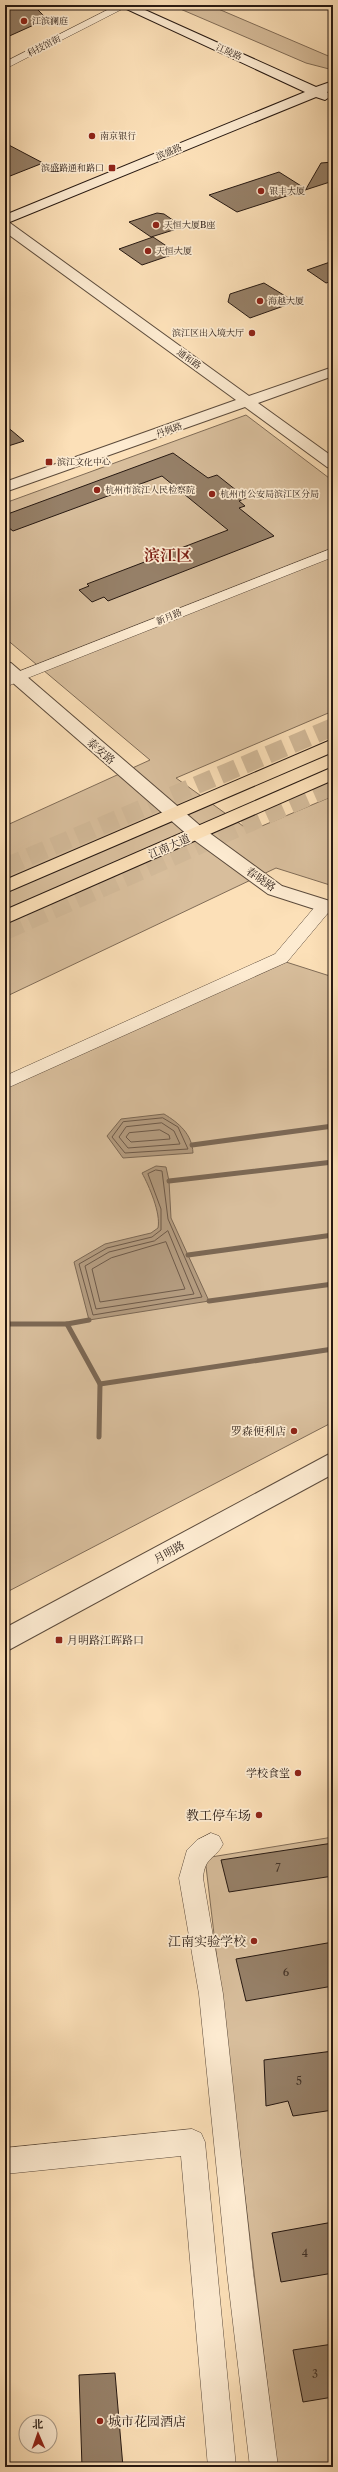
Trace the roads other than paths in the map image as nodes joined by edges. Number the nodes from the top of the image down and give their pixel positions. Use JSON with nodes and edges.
{"nodes":[{"id":1,"x":125,"y":5,"type":"edge"},
{"id":2,"x":149,"y":5,"type":"edge"},
{"id":3,"x":5,"y":66,"type":"edge"},
{"id":4,"x":333,"y":86,"type":"edge"},
{"id":5,"x":318,"y":92,"type":"junction"},
{"id":6,"x":333,"y":101,"type":"edge"},
{"id":7,"x":318,"y":108,"type":"dead end"},
{"id":8,"x":142,"y":178,"type":"dead end"},
{"id":9,"x":7,"y":227,"type":"edge"},
{"id":10,"x":333,"y":371,"type":"edge"},
{"id":11,"x":249,"y":402,"type":"junction"},
{"id":12,"x":333,"y":464,"type":"edge"},
{"id":13,"x":5,"y":487,"type":"edge"},
{"id":14,"x":333,"y":552,"type":"edge"},
{"id":15,"x":9,"y":676,"type":"edge"},
{"id":16,"x":333,"y":745,"type":"edge"},
{"id":17,"x":333,"y":773,"type":"edge"},
{"id":18,"x":175,"y":814,"type":"junction"},
{"id":19,"x":197,"y":834,"type":"junction"},
{"id":20,"x":5,"y":887,"type":"edge"},
{"id":21,"x":329,"y":908,"type":"edge"},
{"id":22,"x":5,"y":918,"type":"edge"},
{"id":23,"x":5,"y":1083,"type":"edge"},
{"id":24,"x":333,"y":1462,"type":"edge"},
{"id":25,"x":5,"y":1641,"type":"edge"},
{"id":26,"x":211,"y":1844,"type":"dead end"},
{"id":27,"x":5,"y":2161,"type":"edge"},
{"id":28,"x":222,"y":2467,"type":"edge"},
{"id":29,"x":264,"y":2467,"type":"edge"}],
"edges":[{"from":1,"to":3,"type":"street","name":"科技馆街"},
{"from":1,"to":5,"type":"street","name":"江陵路"},
{"from":2,"to":4,"type":"street","name":"江陵路"},
{"from":4,"to":5,"type":"street","name":"滨盛路"},
{"from":5,"to":6,"type":"street","name":"江陵路"},
{"from":5,"to":9,"type":"street","name":"滨盛路"},
{"from":6,"to":7,"type":"street"},
{"from":8,"to":9,"type":"street"},
{"from":9,"to":11,"type":"street","name":"通和路"},
{"from":10,"to":11,"type":"street","name":"丹枫路"},
{"from":11,"to":12,"type":"street","name":"通和路"},
{"from":11,"to":13,"type":"street","name":"丹枫路"},
{"from":14,"to":15,"type":"street","name":"新月路"},
{"from":15,"to":18,"type":"street","name":"泰安路"},
{"from":16,"to":18,"type":"main road"},
{"from":17,"to":19,"type":"main road","name":"江南大道"},
{"from":18,"to":19,"type":"street","name":"泰安路"},
{"from":18,"to":20,"type":"main road"},
{"from":19,"to":21,"type":"street","name":"春晓路"},
{"from":19,"to":22,"type":"main road","name":"江南大道"},
{"from":21,"to":23,"type":"street"},
{"from":24,"to":25,"type":"street","name":"月明路"},
{"from":26,"to":29,"type":"street"},
{"from":27,"to":28,"type":"street"}]}
